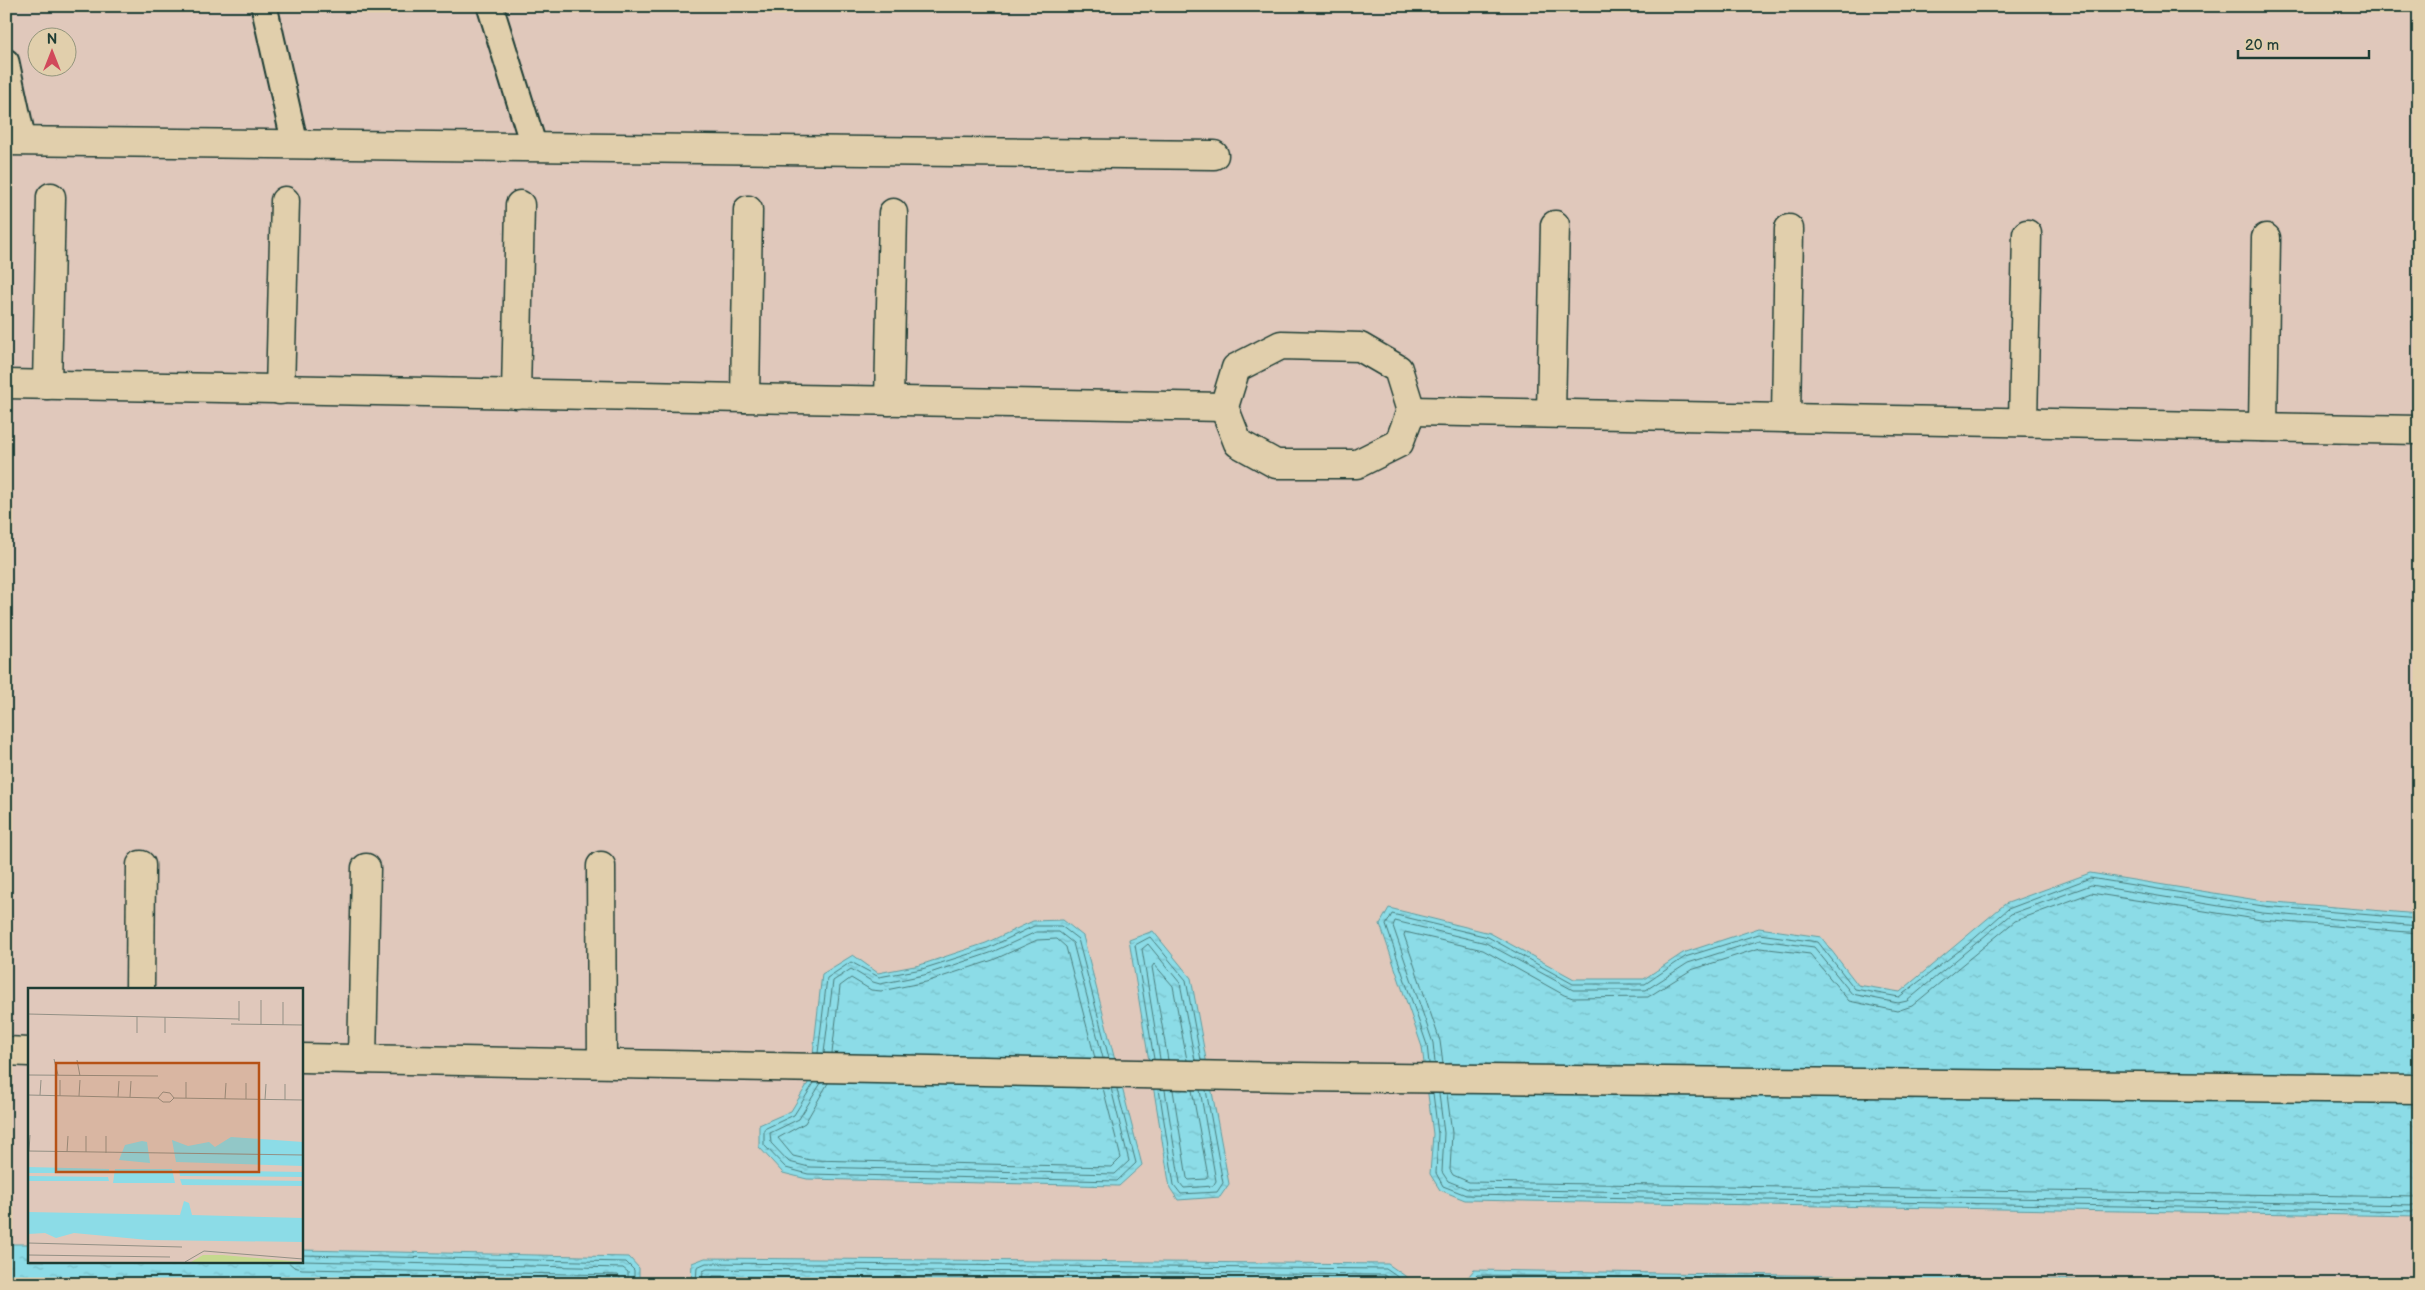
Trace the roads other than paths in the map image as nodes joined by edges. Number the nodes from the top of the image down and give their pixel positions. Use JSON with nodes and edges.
{"nodes":[{"id":1,"x":264,"y":6,"type":"edge"},
{"id":2,"x":490,"y":6,"type":"edge"},
{"id":3,"x":6,"y":62,"type":"edge"},
{"id":4,"x":15,"y":141,"type":"edge"},
{"id":5,"x":295,"y":144,"type":"junction"},
{"id":6,"x":534,"y":147,"type":"junction"},
{"id":7,"x":1214,"y":155,"type":"dead end"},
{"id":8,"x":51,"y":197,"type":"dead end"},
{"id":9,"x":284,"y":201,"type":"dead end"},
{"id":10,"x":520,"y":205,"type":"dead end"},
{"id":11,"x":748,"y":210,"type":"dead end"},
{"id":12,"x":893,"y":213,"type":"dead end"},
{"id":13,"x":1555,"y":225,"type":"dead end"},
{"id":14,"x":1790,"y":229,"type":"dead end"},
{"id":15,"x":2027,"y":234,"type":"dead end"},
{"id":16,"x":2266,"y":238,"type":"dead end"},
{"id":17,"x":6,"y":384,"type":"edge"},
{"id":18,"x":47,"y":385,"type":"junction"},
{"id":19,"x":280,"y":390,"type":"junction"},
{"id":20,"x":516,"y":394,"type":"junction"},
{"id":21,"x":745,"y":398,"type":"junction"},
{"id":22,"x":889,"y":401,"type":"junction"},
{"id":23,"x":1224,"y":407,"type":"junction"},
{"id":24,"x":1410,"y":411,"type":"junction"},
{"id":25,"x":1552,"y":414,"type":"junction"},
{"id":26,"x":1786,"y":418,"type":"junction"},
{"id":27,"x":2023,"y":422,"type":"junction"},
{"id":28,"x":2262,"y":427,"type":"junction"},
{"id":29,"x":2419,"y":430,"type":"edge"},
{"id":30,"x":141,"y":864,"type":"dead end"},
{"id":31,"x":601,"y":866,"type":"dead end"},
{"id":32,"x":366,"y":868,"type":"dead end"},
{"id":33,"x":140,"y":988,"type":"edge"},
{"id":34,"x":6,"y":1052,"type":"edge"},
{"id":35,"x":28,"y":1052,"type":"edge"},
{"id":36,"x":302,"y":1058,"type":"edge"},
{"id":37,"x":362,"y":1059,"type":"junction"},
{"id":38,"x":602,"y":1063,"type":"junction"},
{"id":39,"x":2419,"y":1089,"type":"edge"}],
"edges":[{"from":1,"to":5,"type":"lane"},
{"from":2,"to":6,"type":"lane"},
{"from":3,"to":4,"type":"lane"},
{"from":4,"to":5,"type":"street"},
{"from":5,"to":6,"type":"street"},
{"from":6,"to":7,"type":"street"},
{"from":8,"to":18,"type":"street"},
{"from":9,"to":19,"type":"street"},
{"from":10,"to":20,"type":"street"},
{"from":11,"to":21,"type":"street"},
{"from":12,"to":22,"type":"street"},
{"from":13,"to":25,"type":"street"},
{"from":14,"to":26,"type":"street"},
{"from":15,"to":27,"type":"street"},
{"from":16,"to":28,"type":"street"},
{"from":17,"to":18,"type":"street"},
{"from":18,"to":19,"type":"street"},
{"from":19,"to":20,"type":"street"},
{"from":20,"to":21,"type":"street"},
{"from":21,"to":22,"type":"street"},
{"from":22,"to":23,"type":"street"},
{"from":23,"to":24,"type":"street"},
{"from":23,"to":24,"type":"street"},
{"from":24,"to":25,"type":"street"},
{"from":25,"to":26,"type":"street"},
{"from":26,"to":27,"type":"street"},
{"from":27,"to":28,"type":"street"},
{"from":28,"to":29,"type":"street"},
{"from":30,"to":33,"type":"street"},
{"from":31,"to":38,"type":"street"},
{"from":32,"to":37,"type":"street"},
{"from":34,"to":35,"type":"street"},
{"from":36,"to":37,"type":"street"},
{"from":37,"to":38,"type":"street"},
{"from":38,"to":39,"type":"street"}]}
